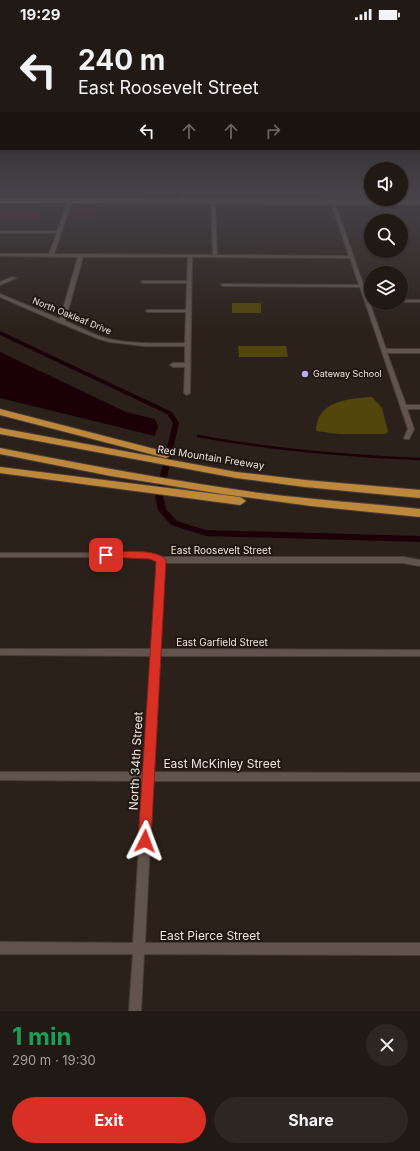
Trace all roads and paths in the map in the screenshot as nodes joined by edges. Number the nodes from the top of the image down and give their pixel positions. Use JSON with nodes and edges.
{"nodes":[{"id":1,"x":57,"y":239,"type":"edge"},
{"id":2,"x":214,"y":239,"type":"edge"},
{"id":3,"x":346,"y":239,"type":"edge"},
{"id":4,"x":0,"y":255,"type":"edge"},
{"id":5,"x":51,"y":255,"type":"junction"},
{"id":6,"x":81,"y":255,"type":"junction"},
{"id":7,"x":190,"y":257,"type":"junction"},
{"id":8,"x":215,"y":257,"type":"junction"},
{"id":9,"x":352,"y":257,"type":"junction"},
{"id":10,"x":14,"y":278,"type":"dead end"},
{"id":11,"x":143,"y":282,"type":"dead end"},
{"id":12,"x":190,"y":282,"type":"junction"},
{"id":13,"x":0,"y":284,"type":"edge"},
{"id":14,"x":223,"y":285,"type":"dead end"},
{"id":15,"x":361,"y":286,"type":"junction"},
{"id":16,"x":364,"y":292,"type":"edge"},
{"id":17,"x":0,"y":295,"type":"edge"},
{"id":18,"x":408,"y":301,"type":"edge"},
{"id":19,"x":420,"y":301,"type":"edge"},
{"id":20,"x":372,"y":310,"type":"edge"},
{"id":21,"x":148,"y":311,"type":"dead end"},
{"id":22,"x":189,"y":311,"type":"junction"},
{"id":23,"x":62,"y":322,"type":"junction"},
{"id":24,"x":188,"y":344,"type":"junction"},
{"id":25,"x":385,"y":351,"type":"junction"},
{"id":26,"x":420,"y":351,"type":"edge"},
{"id":27,"x":173,"y":365,"type":"dead end"},
{"id":28,"x":188,"y":365,"type":"junction"},
{"id":29,"x":187,"y":393,"type":"dead end"},
{"id":30,"x":403,"y":407,"type":"junction"},
{"id":31,"x":420,"y":407,"type":"edge"},
{"id":32,"x":0,"y":412,"type":"edge"},
{"id":33,"x":0,"y":431,"type":"edge"},
{"id":34,"x":407,"y":438,"type":"dead end"},
{"id":35,"x":122,"y":450,"type":"junction"},
{"id":36,"x":0,"y":451,"type":"edge"},
{"id":37,"x":0,"y":470,"type":"edge"},
{"id":38,"x":198,"y":492,"type":"junction"},
{"id":39,"x":418,"y":493,"type":"edge"},
{"id":40,"x":420,"y":514,"type":"edge"},
{"id":41,"x":0,"y":555,"type":"edge"},
{"id":42,"x":161,"y":560,"type":"junction"},
{"id":43,"x":420,"y":564,"type":"edge"},
{"id":44,"x":0,"y":652,"type":"edge"},
{"id":45,"x":156,"y":653,"type":"junction"},
{"id":46,"x":420,"y":653,"type":"edge"},
{"id":47,"x":0,"y":776,"type":"edge"},
{"id":48,"x":148,"y":776,"type":"junction"},
{"id":49,"x":420,"y":777,"type":"edge"},
{"id":50,"x":0,"y":948,"type":"edge"},
{"id":51,"x":138,"y":949,"type":"junction"},
{"id":52,"x":420,"y":949,"type":"edge"},
{"id":53,"x":135,"y":1011,"type":"edge"}],
"edges":[{"from":1,"to":5,"type":"street"},
{"from":2,"to":8,"type":"street"},
{"from":3,"to":9,"type":"street"},
{"from":4,"to":5,"type":"street"},
{"from":5,"to":6,"type":"street"},
{"from":6,"to":7,"type":"street"},
{"from":6,"to":23,"type":"street"},
{"from":7,"to":8,"type":"street"},
{"from":7,"to":12,"type":"street"},
{"from":8,"to":9,"type":"street"},
{"from":9,"to":15,"type":"street"},
{"from":10,"to":13,"type":"street"},
{"from":11,"to":12,"type":"street"},
{"from":12,"to":22,"type":"street"},
{"from":14,"to":15,"type":"street"},
{"from":15,"to":16,"type":"street"},
{"from":17,"to":23,"type":"street","name":"North Oakleaf Drive"},
{"from":18,"to":19,"type":"street"},
{"from":20,"to":25,"type":"street"},
{"from":21,"to":22,"type":"street"},
{"from":22,"to":24,"type":"street"},
{"from":23,"to":24,"type":"street","name":"North Oakleaf Drive"},
{"from":24,"to":28,"type":"street"},
{"from":25,"to":26,"type":"street"},
{"from":25,"to":30,"type":"street"},
{"from":27,"to":28,"type":"street"},
{"from":28,"to":29,"type":"street"},
{"from":30,"to":31,"type":"street"},
{"from":30,"to":34,"type":"street"},
{"from":32,"to":35,"type":"highway"},
{"from":33,"to":35,"type":"highway","name":"Red Mountain Freeway"},
{"from":35,"to":39,"type":"highway","name":"Red Mountain Freeway"},
{"from":36,"to":38,"type":"highway"},
{"from":37,"to":38,"type":"highway"},
{"from":38,"to":40,"type":"highway"},
{"from":41,"to":42,"type":"street","name":"East Roosevelt Street"},
{"from":42,"to":43,"type":"street","name":"East Roosevelt Street"},
{"from":42,"to":45,"type":"street","name":"North 34th Street"},
{"from":44,"to":45,"type":"street","name":"East Garfield Street"},
{"from":45,"to":46,"type":"street","name":"East Garfield Street"},
{"from":45,"to":48,"type":"street","name":"North 34th Street"},
{"from":47,"to":48,"type":"street","name":"East McKinley Street"},
{"from":48,"to":49,"type":"street","name":"East McKinley Street"},
{"from":48,"to":51,"type":"street","name":"North 34th Street"},
{"from":50,"to":51,"type":"street","name":"East Pierce Street"},
{"from":51,"to":52,"type":"street","name":"East Pierce Street"},
{"from":51,"to":53,"type":"street","name":"North 34th Street"}]}
